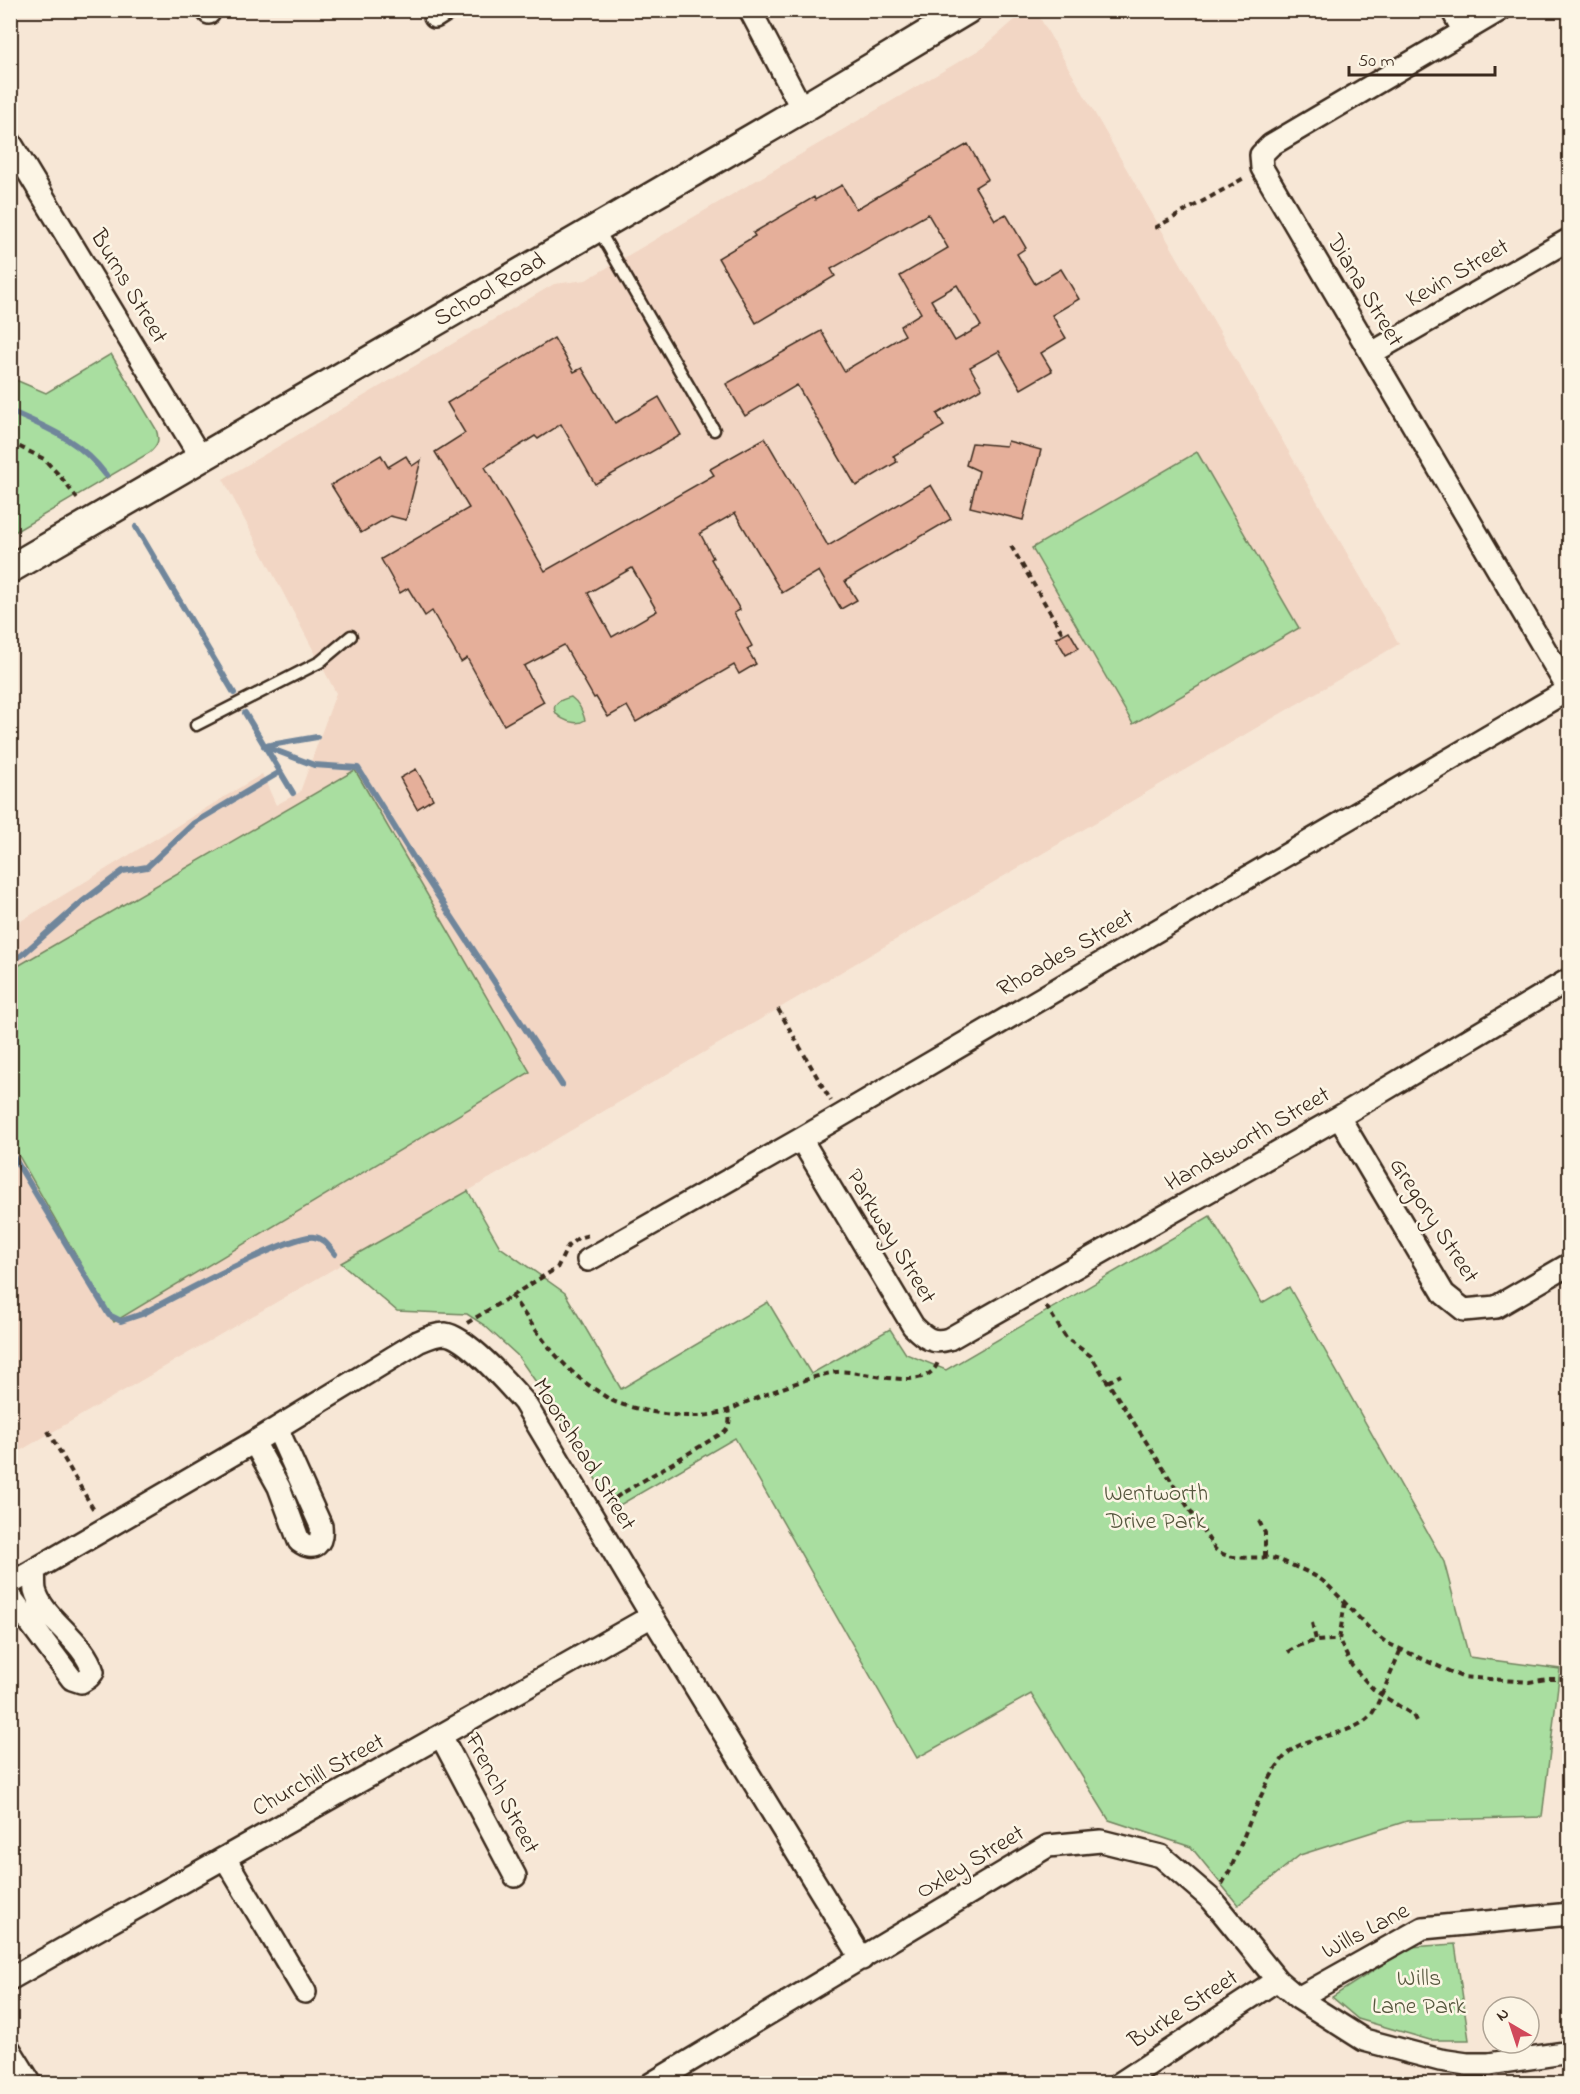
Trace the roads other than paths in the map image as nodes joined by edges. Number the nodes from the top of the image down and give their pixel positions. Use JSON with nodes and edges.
{"nodes":[{"id":1,"x":750,"y":10,"type":"edge"},
{"id":2,"x":967,"y":10,"type":"edge"},
{"id":3,"x":1452,"y":10,"type":"edge"},
{"id":4,"x":1500,"y":10,"type":"edge"},
{"id":5,"x":1464,"y":32,"type":"junction"},
{"id":6,"x":802,"y":109,"type":"junction"},
{"id":7,"x":10,"y":142,"type":"edge"},
{"id":8,"x":597,"y":227,"type":"junction"},
{"id":9,"x":1569,"y":239,"type":"edge"},
{"id":10,"x":1372,"y":353,"type":"junction"},
{"id":11,"x":714,"y":430,"type":"dead end"},
{"id":12,"x":201,"y":458,"type":"junction"},
{"id":13,"x":10,"y":569,"type":"edge"},
{"id":14,"x":351,"y":636,"type":"dead end"},
{"id":15,"x":1569,"y":691,"type":"edge"},
{"id":16,"x":196,"y":725,"type":"dead end"},
{"id":17,"x":1569,"y":980,"type":"edge"},
{"id":18,"x":1339,"y":1117,"type":"junction"},
{"id":19,"x":801,"y":1140,"type":"junction"},
{"id":20,"x":588,"y":1260,"type":"dead end"},
{"id":21,"x":1569,"y":1264,"type":"edge"},
{"id":22,"x":949,"y":1339,"type":"joint"},
{"id":23,"x":277,"y":1428,"type":"junction"},
{"id":24,"x":254,"y":1442,"type":"junction"},
{"id":25,"x":34,"y":1571,"type":"junction"},
{"id":26,"x":10,"y":1584,"type":"edge"},
{"id":27,"x":10,"y":1596,"type":"edge"},
{"id":28,"x":652,"y":1616,"type":"junction"},
{"id":29,"x":441,"y":1736,"type":"junction"},
{"id":30,"x":225,"y":1857,"type":"junction"},
{"id":31,"x":515,"y":1875,"type":"dead end"},
{"id":32,"x":1569,"y":1914,"type":"edge"},
{"id":33,"x":862,"y":1959,"type":"junction"},
{"id":34,"x":10,"y":1979,"type":"edge"},
{"id":35,"x":1277,"y":1980,"type":"junction"},
{"id":36,"x":305,"y":1992,"type":"dead end"},
{"id":37,"x":1298,"y":1998,"type":"junction"},
{"id":38,"x":10,"y":2050,"type":"edge"},
{"id":39,"x":1569,"y":2052,"type":"edge"},
{"id":40,"x":31,"y":2084,"type":"edge"},
{"id":41,"x":651,"y":2084,"type":"edge"},
{"id":42,"x":1119,"y":2084,"type":"edge"}],
"edges":[{"from":1,"to":6,"type":"street"},
{"from":2,"to":6,"type":"street","name":"School Road"},
{"from":3,"to":5,"type":"street"},
{"from":4,"to":5,"type":"street"},
{"from":5,"to":10,"type":"street","name":"Diana Street"},
{"from":6,"to":8,"type":"street","name":"School Road"},
{"from":7,"to":12,"type":"street","name":"Burns Street"},
{"from":8,"to":11,"type":"lane"},
{"from":8,"to":12,"type":"street","name":"School Road"},
{"from":9,"to":10,"type":"street","name":"Kevin Street"},
{"from":10,"to":15,"type":"street","name":"Diana Street"},
{"from":12,"to":13,"type":"street","name":"School Road"},
{"from":14,"to":16,"type":"lane"},
{"from":15,"to":19,"type":"street","name":"Rhoades Street"},
{"from":17,"to":18,"type":"street","name":"Handsworth Street"},
{"from":18,"to":21,"type":"street","name":"Gregory Street"},
{"from":18,"to":22,"type":"street","name":"Handsworth Street"},
{"from":19,"to":20,"type":"street","name":"Rhoades Street"},
{"from":19,"to":22,"type":"street","name":"Parkway Street"},
{"from":23,"to":24,"type":"street","name":"Moorshead Street"},
{"from":23,"to":24,"type":"street"},
{"from":23,"to":28,"type":"street","name":"Moorshead Street"},
{"from":24,"to":25,"type":"street","name":"Moorshead Street"},
{"from":25,"to":26,"type":"street","name":"Moorshead Street"},
{"from":25,"to":27,"type":"street"},
{"from":28,"to":29,"type":"street","name":"Churchill Street"},
{"from":28,"to":33,"type":"street","name":"Moorshead Street"},
{"from":29,"to":30,"type":"street","name":"Churchill Street"},
{"from":29,"to":31,"type":"street","name":"French Street"},
{"from":30,"to":34,"type":"street","name":"Churchill Street"},
{"from":30,"to":36,"type":"street"},
{"from":32,"to":37,"type":"street","name":"Wills Lane"},
{"from":33,"to":35,"type":"street","name":"Oxley Street"},
{"from":33,"to":41,"type":"street","name":"Oxley Street"},
{"from":35,"to":37,"type":"street","name":"Oxley Street"},
{"from":35,"to":42,"type":"street","name":"Burke Street"},
{"from":37,"to":39,"type":"street","name":"Oxley Street"},
{"from":38,"to":40,"type":"street"}]}
